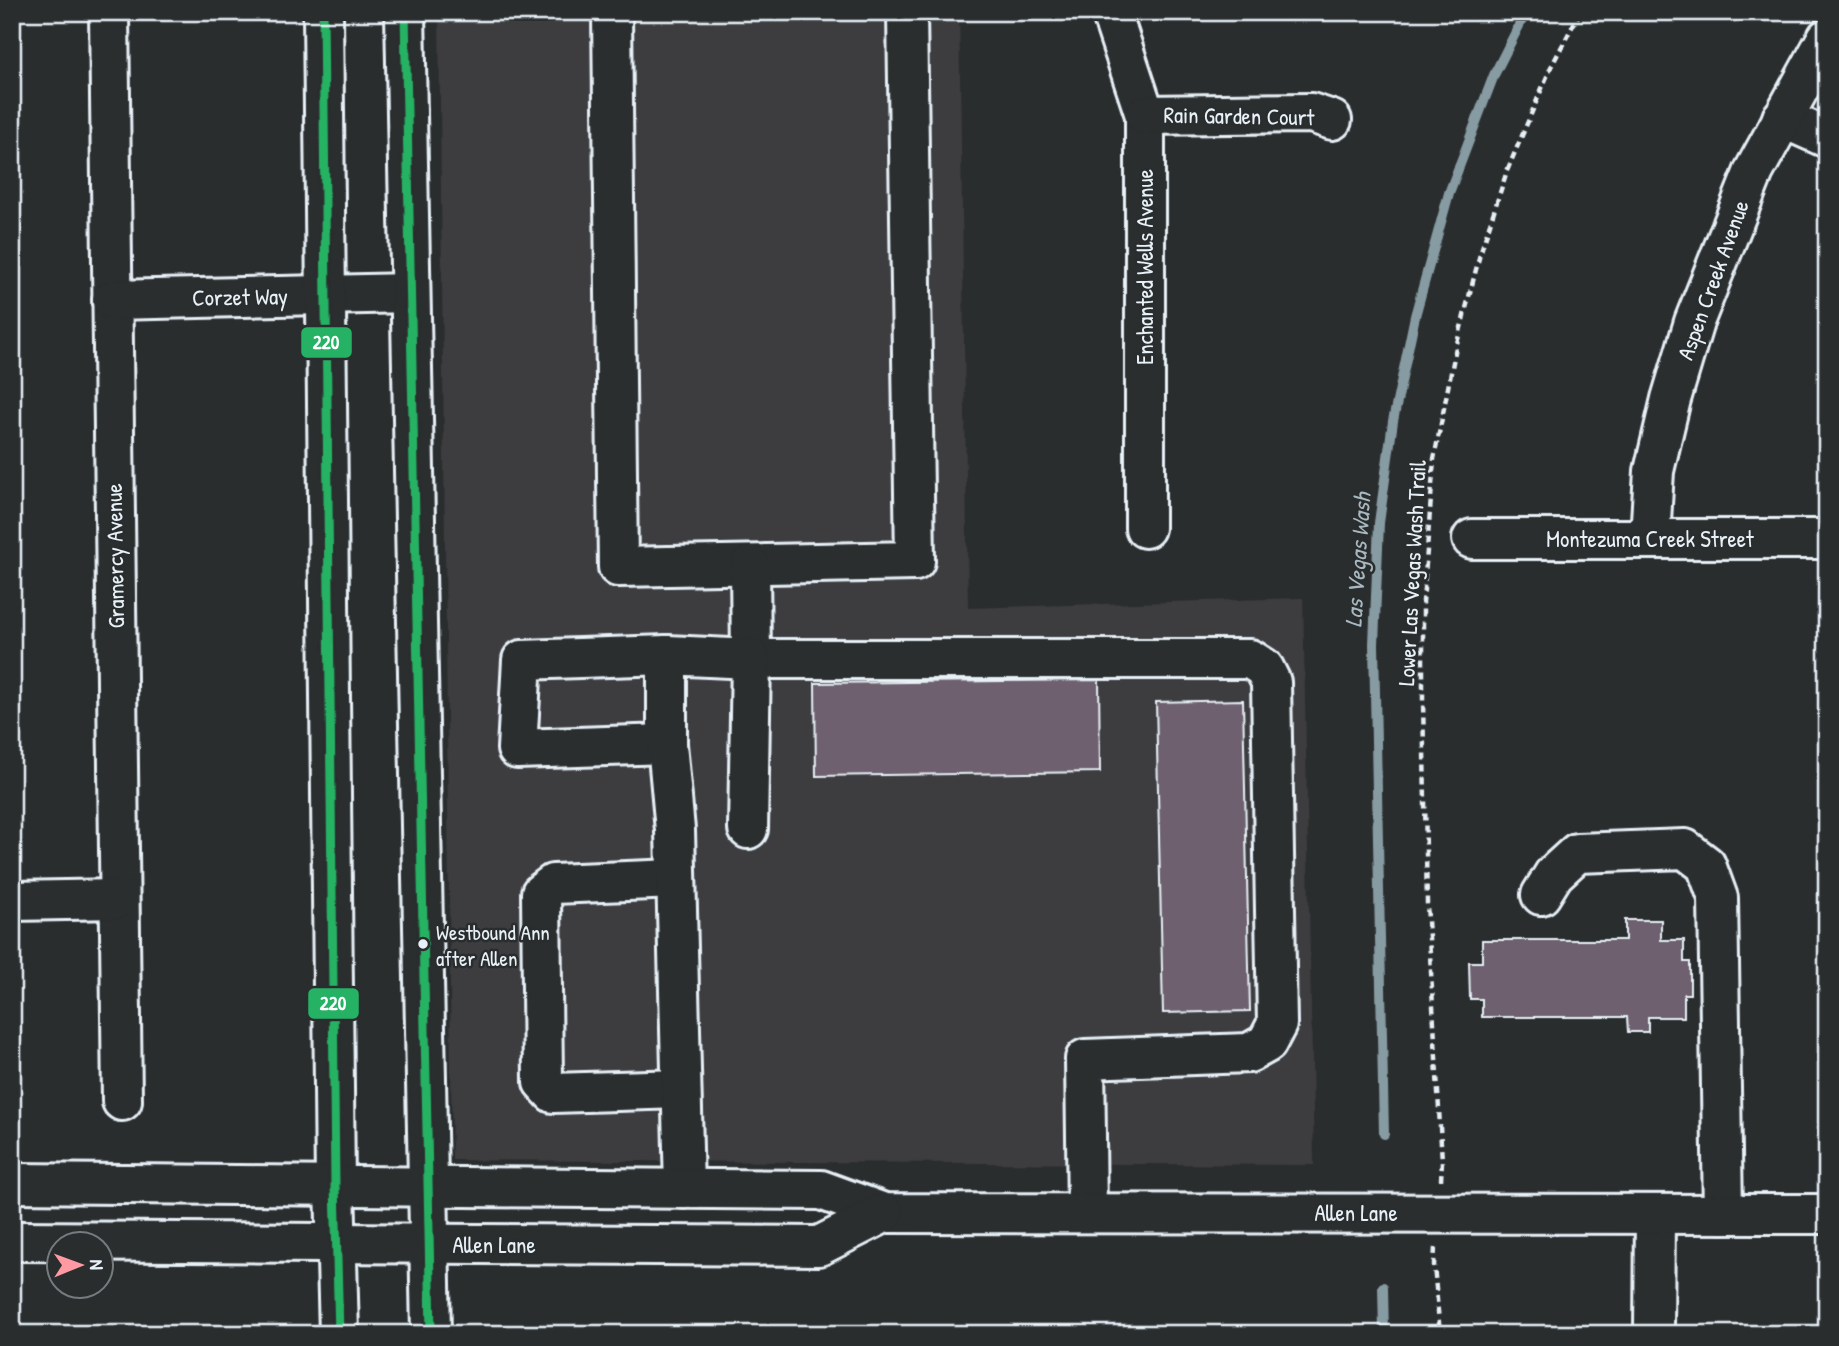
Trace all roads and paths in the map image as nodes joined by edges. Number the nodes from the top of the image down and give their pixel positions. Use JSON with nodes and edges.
{"nodes":[{"id":1,"x":109,"y":12,"type":"edge"},
{"id":2,"x":324,"y":12,"type":"edge"},
{"id":3,"x":405,"y":12,"type":"edge"},
{"id":4,"x":612,"y":12,"type":"edge"},
{"id":5,"x":907,"y":12,"type":"edge"},
{"id":6,"x":1111,"y":12,"type":"edge"},
{"id":7,"x":1580,"y":12,"type":"edge"},
{"id":8,"x":1827,"y":38,"type":"edge"},
{"id":9,"x":1145,"y":114,"type":"junction"},
{"id":10,"x":1783,"y":118,"type":"junction"},
{"id":11,"x":1332,"y":120,"type":"dead end"},
{"id":12,"x":1827,"y":138,"type":"edge"},
{"id":13,"x":410,"y":293,"type":"junction"},
{"id":14,"x":327,"y":295,"type":"junction"},
{"id":15,"x":112,"y":300,"type":"junction"},
{"id":16,"x":1145,"y":528,"type":"dead end"},
{"id":17,"x":1472,"y":538,"type":"dead end"},
{"id":18,"x":1650,"y":538,"type":"junction"},
{"id":19,"x":1827,"y":539,"type":"edge"},
{"id":20,"x":750,"y":565,"type":"junction"},
{"id":21,"x":667,"y":655,"type":"junction"},
{"id":22,"x":751,"y":659,"type":"junction"},
{"id":23,"x":667,"y":744,"type":"junction"},
{"id":24,"x":748,"y":829,"type":"dead end"},
{"id":25,"x":676,"y":879,"type":"junction"},
{"id":26,"x":1541,"y":895,"type":"dead end"},
{"id":27,"x":119,"y":900,"type":"junction"},
{"id":28,"x":12,"y":901,"type":"edge"},
{"id":29,"x":681,"y":1089,"type":"junction"},
{"id":30,"x":122,"y":1101,"type":"dead end"},
{"id":31,"x":1442,"y":1161,"type":"dead end"},
{"id":32,"x":12,"y":1183,"type":"edge"},
{"id":33,"x":335,"y":1185,"type":"junction"},
{"id":34,"x":428,"y":1185,"type":"junction"},
{"id":35,"x":684,"y":1189,"type":"junction"},
{"id":36,"x":884,"y":1213,"type":"junction"},
{"id":37,"x":1087,"y":1213,"type":"junction"},
{"id":38,"x":1655,"y":1214,"type":"junction"},
{"id":39,"x":1723,"y":1214,"type":"junction"},
{"id":40,"x":1827,"y":1214,"type":"edge"},
{"id":41,"x":12,"y":1241,"type":"edge"},
{"id":42,"x":336,"y":1243,"type":"junction"},
{"id":43,"x":429,"y":1245,"type":"junction"},
{"id":44,"x":1434,"y":1265,"type":"dead end"},
{"id":45,"x":339,"y":1334,"type":"edge"},
{"id":46,"x":431,"y":1334,"type":"edge"},
{"id":47,"x":1440,"y":1334,"type":"edge"},
{"id":48,"x":1654,"y":1334,"type":"edge"}],
"edges":[{"from":1,"to":15,"type":"main road","name":"Gramercy Avenue"},
{"from":2,"to":14,"type":"main road"},
{"from":3,"to":13,"type":"main road"},
{"from":4,"to":20,"type":"main road"},
{"from":5,"to":20,"type":"main road"},
{"from":6,"to":9,"type":"main road","name":"Enchanted Wells Avenue"},
{"from":7,"to":31,"type":"path","name":"Lower Las Vegas Wash Trail"},
{"from":8,"to":10,"type":"main road","name":"Aspen Creek Avenue"},
{"from":9,"to":11,"type":"main road","name":"Rain Garden Court"},
{"from":9,"to":16,"type":"main road","name":"Enchanted Wells Avenue"},
{"from":10,"to":12,"type":"main road"},
{"from":10,"to":18,"type":"main road","name":"Aspen Creek Avenue"},
{"from":13,"to":14,"type":"main road","name":"Corzet Way"},
{"from":13,"to":34,"type":"main road"},
{"from":14,"to":15,"type":"main road","name":"Corzet Way"},
{"from":14,"to":33,"type":"main road"},
{"from":15,"to":27,"type":"main road","name":"Gramercy Avenue"},
{"from":17,"to":18,"type":"main road","name":"Montezuma Creek Street"},
{"from":18,"to":19,"type":"main road","name":"Montezuma Creek Street"},
{"from":20,"to":22,"type":"main road"},
{"from":21,"to":22,"type":"main road"},
{"from":21,"to":23,"type":"main road"},
{"from":21,"to":23,"type":"main road"},
{"from":22,"to":24,"type":"main road"},
{"from":22,"to":37,"type":"main road"},
{"from":23,"to":25,"type":"main road"},
{"from":25,"to":29,"type":"main road"},
{"from":25,"to":29,"type":"main road"},
{"from":26,"to":39,"type":"main road"},
{"from":27,"to":28,"type":"main road"},
{"from":27,"to":30,"type":"main road","name":"Gramercy Avenue"},
{"from":29,"to":35,"type":"main road"},
{"from":32,"to":33,"type":"main road","name":"Allen Lane"},
{"from":33,"to":34,"type":"main road","name":"Allen Lane"},
{"from":33,"to":42,"type":"main road"},
{"from":34,"to":35,"type":"main road","name":"Allen Lane"},
{"from":34,"to":43,"type":"main road"},
{"from":35,"to":36,"type":"main road","name":"Allen Lane"},
{"from":36,"to":37,"type":"main road","name":"Allen Lane"},
{"from":36,"to":43,"type":"main road","name":"Allen Lane"},
{"from":37,"to":38,"type":"main road","name":"Allen Lane"},
{"from":38,"to":39,"type":"main road","name":"Allen Lane"},
{"from":38,"to":48,"type":"main road"},
{"from":39,"to":40,"type":"main road","name":"Allen Lane"},
{"from":41,"to":42,"type":"main road","name":"Allen Lane"},
{"from":42,"to":43,"type":"main road","name":"Allen Lane"},
{"from":42,"to":45,"type":"main road"},
{"from":43,"to":46,"type":"main road"},
{"from":44,"to":47,"type":"path"}]}
